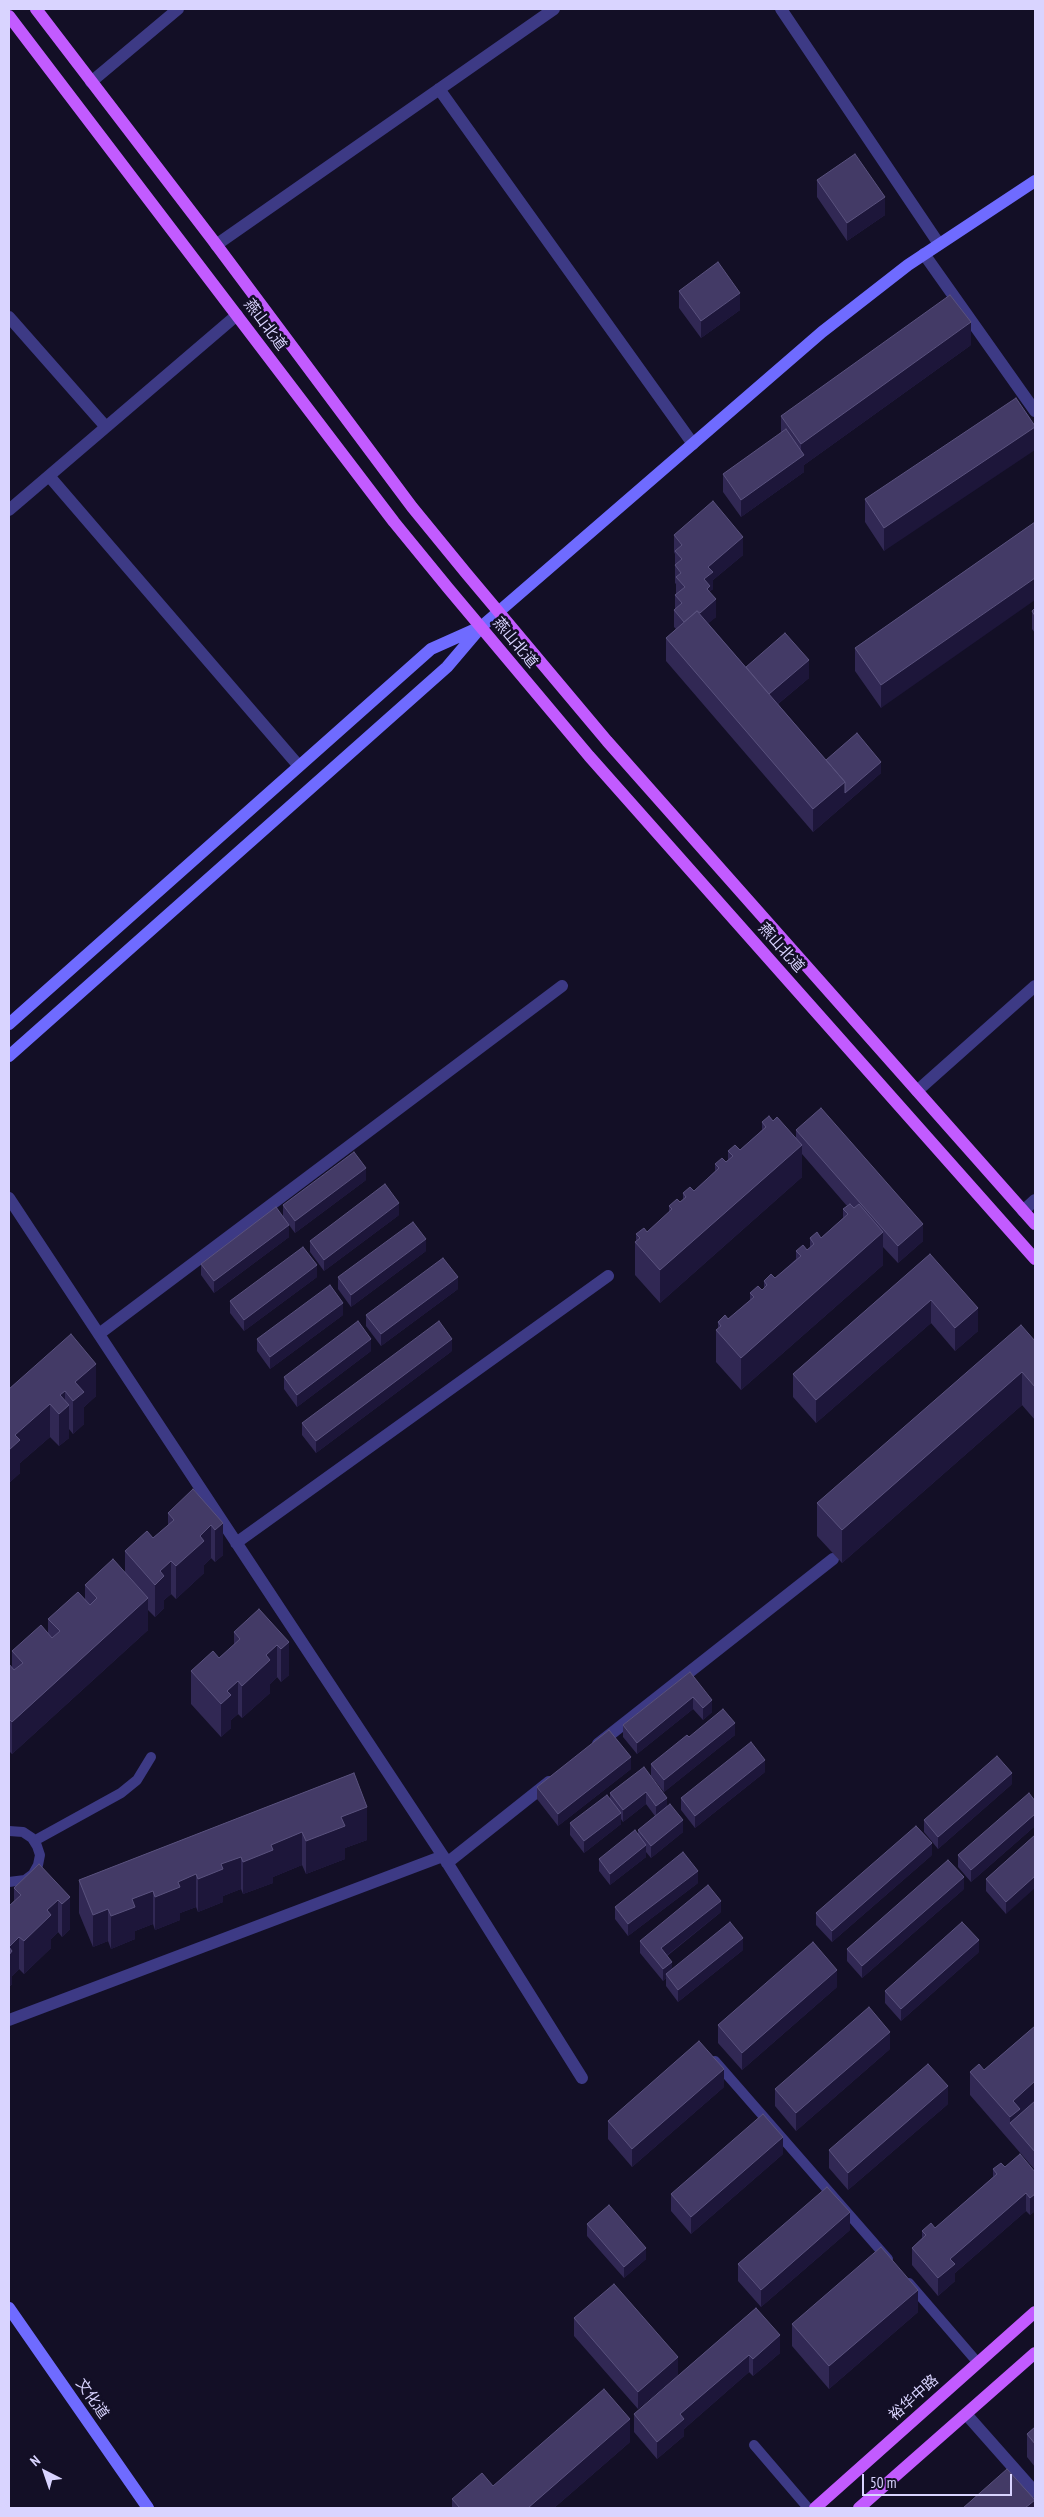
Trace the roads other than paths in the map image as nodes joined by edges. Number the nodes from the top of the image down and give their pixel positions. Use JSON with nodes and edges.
{"nodes":[{"id":1,"x":36,"y":9,"type":"edge"},
{"id":2,"x":178,"y":9,"type":"edge"},
{"id":3,"x":554,"y":9,"type":"edge"},
{"id":4,"x":781,"y":9,"type":"edge"},
{"id":5,"x":9,"y":16,"type":"edge"},
{"id":6,"x":92,"y":82,"type":"junction"},
{"id":7,"x":439,"y":89,"type":"junction"},
{"id":8,"x":1035,"y":181,"type":"edge"},
{"id":9,"x":939,"y":244,"type":"junction"},
{"id":10,"x":216,"y":245,"type":"junction"},
{"id":11,"x":924,"y":254,"type":"junction"},
{"id":12,"x":237,"y":314,"type":"junction"},
{"id":13,"x":9,"y":317,"type":"edge"},
{"id":14,"x":1035,"y":411,"type":"edge"},
{"id":15,"x":106,"y":427,"type":"junction"},
{"id":16,"x":693,"y":444,"type":"junction"},
{"id":17,"x":49,"y":476,"type":"junction"},
{"id":18,"x":9,"y":510,"type":"edge"},
{"id":19,"x":498,"y":612,"type":"junction"},
{"id":20,"x":481,"y":627,"type":"junction"},
{"id":21,"x":298,"y":765,"type":"junction"},
{"id":22,"x":562,"y":986,"type":"dead end"},
{"id":23,"x":1035,"y":986,"type":"edge"},
{"id":24,"x":9,"y":1024,"type":"edge"},
{"id":25,"x":9,"y":1056,"type":"edge"},
{"id":26,"x":917,"y":1091,"type":"junction"},
{"id":27,"x":9,"y":1198,"type":"edge"},
{"id":28,"x":1035,"y":1200,"type":"edge"},
{"id":29,"x":1023,"y":1211,"type":"junction"},
{"id":30,"x":1035,"y":1224,"type":"edge"},
{"id":31,"x":1035,"y":1260,"type":"edge"},
{"id":32,"x":608,"y":1276,"type":"dead end"},
{"id":33,"x":99,"y":1334,"type":"junction"},
{"id":34,"x":236,"y":1542,"type":"junction"},
{"id":35,"x":833,"y":1559,"type":"dead end"},
{"id":36,"x":586,"y":1753,"type":"edge"},
{"id":37,"x":151,"y":1757,"type":"dead end"},
{"id":38,"x":563,"y":1772,"type":"edge"},
{"id":39,"x":9,"y":1831,"type":"edge"},
{"id":40,"x":34,"y":1841,"type":"junction"},
{"id":41,"x":445,"y":1860,"type":"junction"},
{"id":42,"x":9,"y":1882,"type":"edge"},
{"id":43,"x":9,"y":2020,"type":"edge"},
{"id":44,"x":709,"y":2054,"type":"edge"},
{"id":45,"x":582,"y":2078,"type":"dead end"},
{"id":46,"x":9,"y":2308,"type":"edge"},
{"id":47,"x":1035,"y":2312,"type":"edge"},
{"id":48,"x":1035,"y":2353,"type":"edge"},
{"id":49,"x":978,"y":2362,"type":"junction"},
{"id":50,"x":966,"y":2414,"type":"junction"},
{"id":51,"x":754,"y":2445,"type":"dead end"},
{"id":52,"x":1035,"y":2492,"type":"edge"},
{"id":53,"x":148,"y":2508,"type":"edge"},
{"id":54,"x":808,"y":2508,"type":"edge"},
{"id":55,"x":815,"y":2508,"type":"edge"},
{"id":56,"x":860,"y":2508,"type":"edge"}],
"edges":[{"from":1,"to":6,"type":"main road","name":"燕山北道"},
{"from":2,"to":6,"type":"street"},
{"from":3,"to":7,"type":"street"},
{"from":4,"to":9,"type":"street"},
{"from":5,"to":12,"type":"main road","name":"燕山北道"},
{"from":6,"to":10,"type":"main road","name":"燕山北道"},
{"from":7,"to":10,"type":"street"},
{"from":7,"to":16,"type":"street"},
{"from":8,"to":9,"type":"main road"},
{"from":9,"to":11,"type":"main road"},
{"from":10,"to":19,"type":"main road","name":"燕山北道"},
{"from":11,"to":14,"type":"street"},
{"from":11,"to":16,"type":"main road"},
{"from":12,"to":15,"type":"street"},
{"from":12,"to":20,"type":"main road","name":"燕山北道"},
{"from":13,"to":15,"type":"street"},
{"from":15,"to":17,"type":"street"},
{"from":16,"to":19,"type":"main road"},
{"from":17,"to":18,"type":"street"},
{"from":17,"to":21,"type":"street"},
{"from":19,"to":20,"type":"main road"},
{"from":19,"to":26,"type":"main road","name":"燕山北道"},
{"from":20,"to":21,"type":"main road"},
{"from":20,"to":25,"type":"main road"},
{"from":20,"to":31,"type":"main road","name":"燕山北道"},
{"from":21,"to":24,"type":"main road"},
{"from":22,"to":33,"type":"street"},
{"from":23,"to":26,"type":"street"},
{"from":26,"to":29,"type":"main road","name":"燕山北道"},
{"from":27,"to":33,"type":"street"},
{"from":28,"to":29,"type":"street"},
{"from":29,"to":30,"type":"main road","name":"燕山北道"},
{"from":32,"to":34,"type":"street"},
{"from":33,"to":34,"type":"street"},
{"from":34,"to":41,"type":"street"},
{"from":35,"to":36,"type":"street"},
{"from":37,"to":40,"type":"lane"},
{"from":38,"to":41,"type":"street"},
{"from":39,"to":40,"type":"lane"},
{"from":40,"to":42,"type":"lane"},
{"from":41,"to":43,"type":"street"},
{"from":41,"to":45,"type":"street"},
{"from":44,"to":49,"type":"lane"},
{"from":46,"to":53,"type":"main road","name":"文化道"},
{"from":47,"to":49,"type":"main road","name":"裕华中路"},
{"from":48,"to":50,"type":"main road"},
{"from":49,"to":55,"type":"main road","name":"裕华中路"},
{"from":50,"to":52,"type":"street"},
{"from":50,"to":56,"type":"main road"},
{"from":51,"to":54,"type":"lane"}]}
